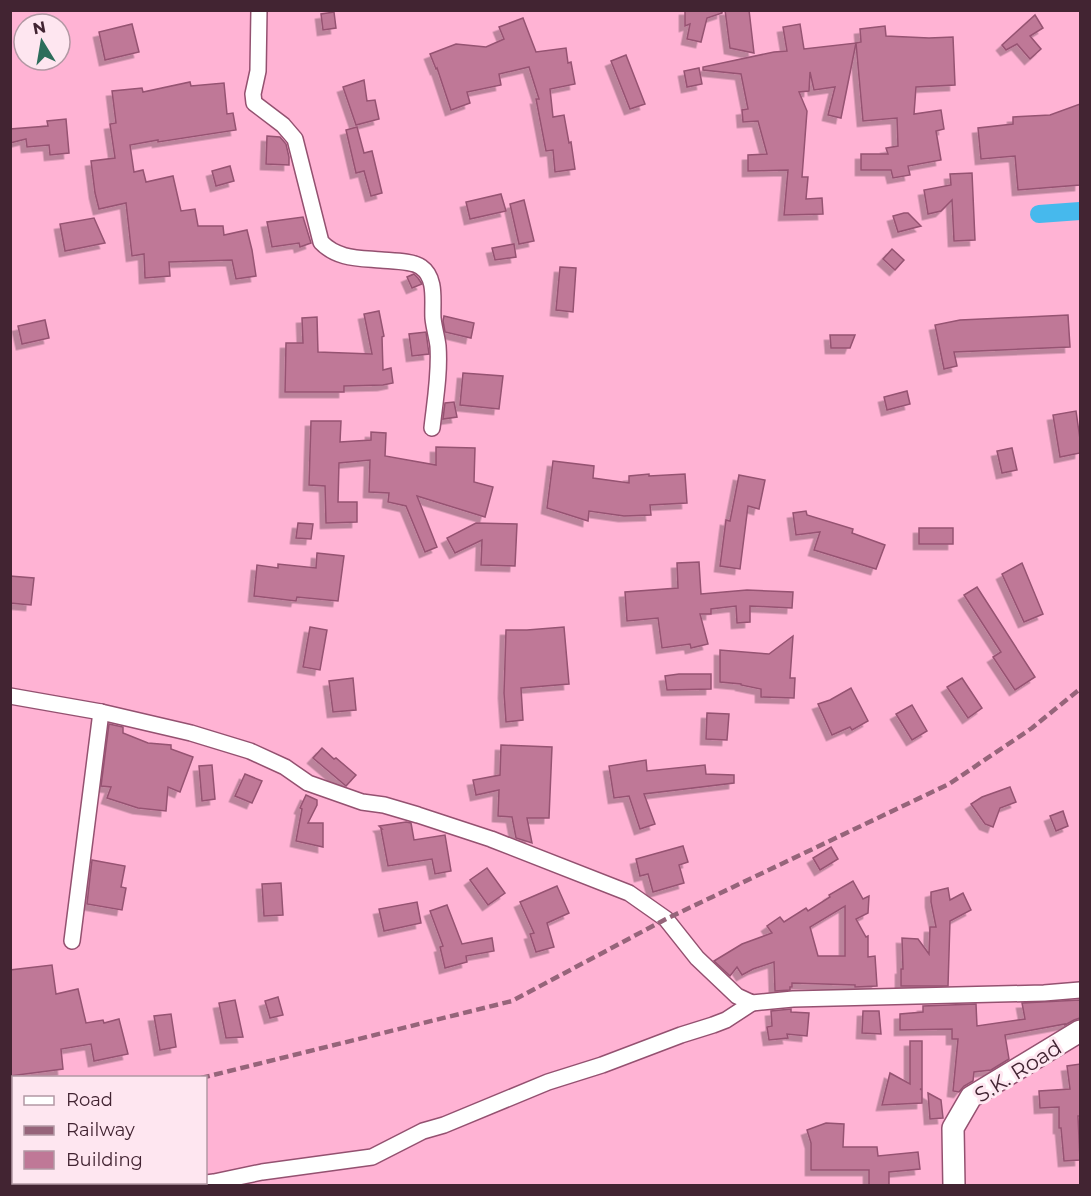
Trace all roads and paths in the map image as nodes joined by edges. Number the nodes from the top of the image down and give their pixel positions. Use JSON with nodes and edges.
{"nodes":[{"id":1,"x":259,"y":10,"type":"edge"},
{"id":2,"x":432,"y":428,"type":"dead end"},
{"id":3,"x":10,"y":696,"type":"edge"},
{"id":4,"x":100,"y":712,"type":"junction"},
{"id":5,"x":72,"y":941,"type":"dead end"},
{"id":6,"x":1080,"y":990,"type":"edge"},
{"id":7,"x":752,"y":1003,"type":"junction"},
{"id":8,"x":1080,"y":1031,"type":"edge"},
{"id":9,"x":207,"y":1183,"type":"edge"},
{"id":10,"x":954,"y":1185,"type":"edge"}],
"edges":[{"from":1,"to":2,"type":"street"},
{"from":3,"to":4,"type":"street"},
{"from":4,"to":5,"type":"street"},
{"from":4,"to":7,"type":"street"},
{"from":6,"to":7,"type":"street"},
{"from":7,"to":9,"type":"street"},
{"from":8,"to":10,"type":"main road","name":"S.K. Road"}]}
